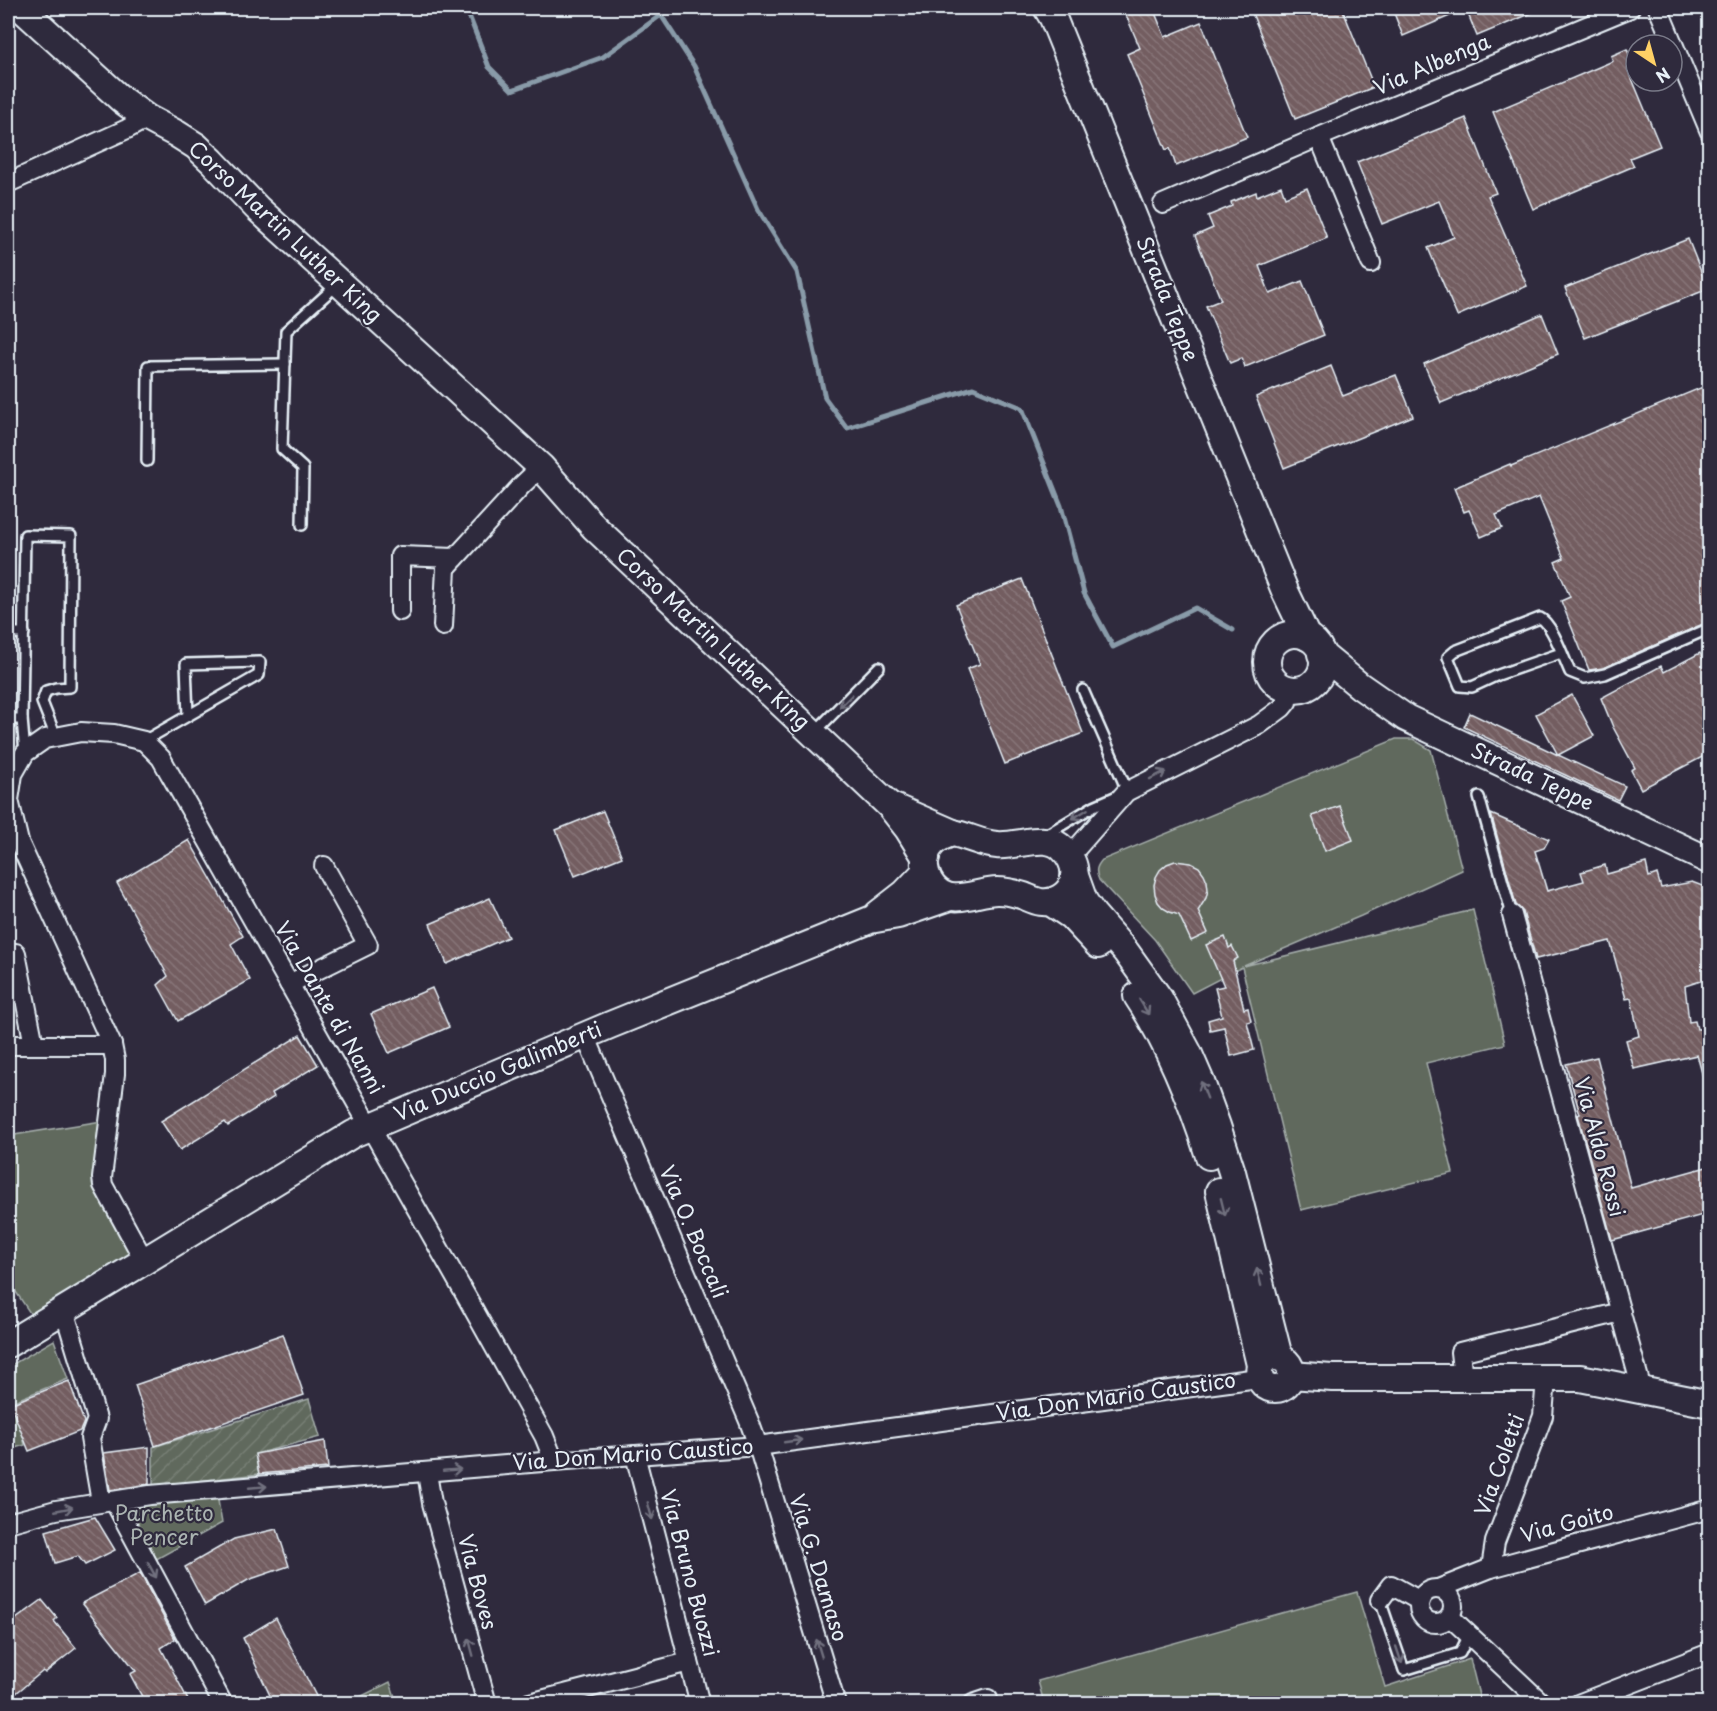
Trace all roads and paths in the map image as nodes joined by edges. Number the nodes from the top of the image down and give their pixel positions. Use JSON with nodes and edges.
{"nodes":[{"id":1,"x":21,"y":8,"type":"edge"},
{"id":2,"x":1047,"y":8,"type":"edge"},
{"id":3,"x":1630,"y":8,"type":"edge"},
{"id":4,"x":1658,"y":8,"type":"edge"},
{"id":5,"x":147,"y":118,"type":"junction"},
{"id":6,"x":1710,"y":132,"type":"edge"},
{"id":7,"x":1319,"y":137,"type":"junction"},
{"id":8,"x":8,"y":183,"type":"edge"},
{"id":9,"x":1163,"y":204,"type":"dead end"},
{"id":10,"x":1371,"y":263,"type":"dead end"},
{"id":11,"x":340,"y":283,"type":"junction"},
{"id":12,"x":285,"y":364,"type":"junction"},
{"id":13,"x":147,"y":461,"type":"dead end"},
{"id":14,"x":541,"y":467,"type":"junction"},
{"id":15,"x":302,"y":525,"type":"dead end"},
{"id":16,"x":455,"y":558,"type":"junction"},
{"id":17,"x":1285,"y":591,"type":"junction"},
{"id":18,"x":400,"y":611,"type":"dead end"},
{"id":19,"x":443,"y":626,"type":"dead end"},
{"id":20,"x":1710,"y":628,"type":"edge"},
{"id":21,"x":8,"y":633,"type":"edge"},
{"id":22,"x":24,"y":633,"type":"junction"},
{"id":23,"x":1275,"y":642,"type":"junction"},
{"id":24,"x":1314,"y":645,"type":"junction"},
{"id":25,"x":1561,"y":653,"type":"junction"},
{"id":26,"x":879,"y":667,"type":"dead end"},
{"id":27,"x":1312,"y":685,"type":"junction"},
{"id":28,"x":1360,"y":686,"type":"junction"},
{"id":29,"x":1284,"y":689,"type":"junction"},
{"id":30,"x":1083,"y":690,"type":"dead end"},
{"id":31,"x":188,"y":716,"type":"junction"},
{"id":32,"x":8,"y":719,"type":"edge"},
{"id":33,"x":22,"y":719,"type":"junction"},
{"id":34,"x":812,"y":734,"type":"junction"},
{"id":35,"x":56,"y":736,"type":"junction"},
{"id":36,"x":144,"y":741,"type":"junction"},
{"id":37,"x":25,"y":753,"type":"junction"},
{"id":38,"x":1126,"y":792,"type":"junction"},
{"id":39,"x":1479,"y":797,"type":"dead end"},
{"id":40,"x":890,"y":806,"type":"junction"},
{"id":41,"x":953,"y":833,"type":"junction"},
{"id":42,"x":1037,"y":841,"type":"junction"},
{"id":43,"x":1710,"y":861,"type":"edge"},
{"id":44,"x":925,"y":865,"type":"junction"},
{"id":45,"x":324,"y":866,"type":"dead end"},
{"id":46,"x":1072,"y":866,"type":"junction"},
{"id":47,"x":950,"y":897,"type":"junction"},
{"id":48,"x":1050,"y":902,"type":"junction"},
{"id":49,"x":1512,"y":915,"type":"joint"},
{"id":50,"x":870,"y":920,"type":"junction"},
{"id":51,"x":8,"y":953,"type":"edge"},
{"id":52,"x":289,"y":984,"type":"junction"},
{"id":53,"x":585,"y":1035,"type":"junction"},
{"id":54,"x":8,"y":1045,"type":"edge"},
{"id":55,"x":34,"y":1045,"type":"junction"},
{"id":56,"x":112,"y":1045,"type":"junction"},
{"id":57,"x":370,"y":1127,"type":"junction"},
{"id":58,"x":144,"y":1260,"type":"junction"},
{"id":59,"x":64,"y":1310,"type":"junction"},
{"id":60,"x":1621,"y":1312,"type":"junction"},
{"id":61,"x":8,"y":1344,"type":"edge"},
{"id":62,"x":1272,"y":1369,"type":"junction"},
{"id":63,"x":1463,"y":1378,"type":"junction"},
{"id":64,"x":1546,"y":1378,"type":"junction"},
{"id":65,"x":1642,"y":1390,"type":"junction"},
{"id":66,"x":1710,"y":1404,"type":"edge"},
{"id":67,"x":758,"y":1446,"type":"junction"},
{"id":68,"x":635,"y":1455,"type":"junction"},
{"id":69,"x":554,"y":1461,"type":"junction"},
{"id":70,"x":427,"y":1473,"type":"junction"},
{"id":71,"x":108,"y":1501,"type":"junction"},
{"id":72,"x":1710,"y":1509,"type":"edge"},
{"id":73,"x":8,"y":1523,"type":"edge"},
{"id":74,"x":1491,"y":1568,"type":"junction"},
{"id":75,"x":1438,"y":1589,"type":"junction"},
{"id":76,"x":1380,"y":1600,"type":"joint"},
{"id":77,"x":1420,"y":1601,"type":"junction"},
{"id":78,"x":1450,"y":1617,"type":"junction"},
{"id":79,"x":1469,"y":1635,"type":"junction"},
{"id":80,"x":1710,"y":1653,"type":"edge"},
{"id":81,"x":689,"y":1662,"type":"junction"},
{"id":82,"x":224,"y":1704,"type":"edge"},
{"id":83,"x":487,"y":1704,"type":"edge"},
{"id":84,"x":526,"y":1704,"type":"edge"},
{"id":85,"x":700,"y":1704,"type":"edge"},
{"id":86,"x":836,"y":1704,"type":"edge"},
{"id":87,"x":1543,"y":1704,"type":"edge"},
{"id":88,"x":1578,"y":1704,"type":"edge"}],
"edges":[{"from":1,"to":5,"type":"street","name":"Corso Martin Luther King"},
{"from":2,"to":17,"type":"street","name":"Strada Teppe"},
{"from":3,"to":7,"type":"street","name":"Via Albenga"},
{"from":4,"to":6,"type":"street"},
{"from":5,"to":8,"type":"street"},
{"from":5,"to":11,"type":"street","name":"Corso Martin Luther King"},
{"from":7,"to":9,"type":"street","name":"Via Albenga"},
{"from":7,"to":10,"type":"street"},
{"from":11,"to":12,"type":"lane"},
{"from":11,"to":14,"type":"street","name":"Corso Martin Luther King"},
{"from":12,"to":13,"type":"lane"},
{"from":12,"to":15,"type":"lane"},
{"from":14,"to":16,"type":"street"},
{"from":14,"to":34,"type":"street","name":"Corso Martin Luther King"},
{"from":16,"to":18,"type":"street"},
{"from":16,"to":19,"type":"street"},
{"from":17,"to":23,"type":"street"},
{"from":17,"to":24,"type":"street","name":"Strada Teppe"},
{"from":20,"to":25,"type":"lane"},
{"from":21,"to":22,"type":"lane"},
{"from":22,"to":33,"type":"lane"},
{"from":22,"to":35,"type":"lane"},
{"from":23,"to":24,"type":"street"},
{"from":23,"to":29,"type":"street"},
{"from":24,"to":27,"type":"street"},
{"from":24,"to":28,"type":"street","name":"Strada Teppe"},
{"from":25,"to":25,"type":"lane"},
{"from":26,"to":34,"type":"lane","one_way":true},
{"from":27,"to":28,"type":"street"},
{"from":27,"to":29,"type":"street"},
{"from":28,"to":43,"type":"street","name":"Strada Teppe"},
{"from":38,"to":29,"type":"street","one_way":true},
{"from":30,"to":38,"type":"lane"},
{"from":31,"to":31,"type":"lane"},
{"from":31,"to":36,"type":"lane"},
{"from":32,"to":33,"type":"lane"},
{"from":33,"to":37,"type":"lane"},
{"from":34,"to":40,"type":"street","name":"Corso Martin Luther King"},
{"from":35,"to":36,"type":"street"},
{"from":35,"to":37,"type":"street"},
{"from":36,"to":52,"type":"street","name":"Via Dante di Nanni"},
{"from":37,"to":56,"type":"street"},
{"from":38,"to":42,"type":"lane","one_way":true},
{"from":38,"to":46,"type":"street"},
{"from":39,"to":49,"type":"lane"},
{"from":40,"to":41,"type":"street","name":"Corso Martin Luther King"},
{"from":40,"to":44,"type":"street","name":"Corso Martin Luther King"},
{"from":41,"to":42,"type":"street","name":"Corso Martin Luther King"},
{"from":41,"to":44,"type":"street","name":"Via Duccio Galimberti"},
{"from":42,"to":46,"type":"street"},
{"from":44,"to":47,"type":"street","name":"Corso Martin Luther King"},
{"from":44,"to":50,"type":"street","name":"Via Duccio Galimberti"},
{"from":45,"to":52,"type":"street"},
{"from":46,"to":48,"type":"street"},
{"from":62,"to":46,"type":"street","one_way":true},
{"from":47,"to":48,"type":"street","name":"Via Duccio Galimberti"},
{"from":47,"to":50,"type":"street","name":"Via Duccio Galimberti"},
{"from":48,"to":62,"type":"street","one_way":true},
{"from":49,"to":60,"type":"street","name":"Via Aldo Rossi"},
{"from":50,"to":53,"type":"street","name":"Via Duccio Galimberti"},
{"from":51,"to":55,"type":"street"},
{"from":52,"to":57,"type":"street","name":"Via Dante di Nanni"},
{"from":53,"to":57,"type":"street","name":"Via Duccio Galimberti"},
{"from":53,"to":67,"type":"street","name":"Via O. Boccali"},
{"from":54,"to":55,"type":"street"},
{"from":55,"to":56,"type":"street"},
{"from":56,"to":58,"type":"street"},
{"from":57,"to":58,"type":"street","name":"Via Duccio Galimberti"},
{"from":57,"to":69,"type":"street","name":"Via Dante di Nanni"},
{"from":58,"to":59,"type":"street","name":"Via Duccio Galimberti"},
{"from":59,"to":61,"type":"street","name":"Via Duccio Galimberti"},
{"from":59,"to":71,"type":"street"},
{"from":60,"to":63,"type":"street"},
{"from":60,"to":65,"type":"street","name":"Via Aldo Rossi"},
{"from":62,"to":63,"type":"street","name":"Via Don Mario Caustico"},
{"from":67,"to":62,"type":"street","name":"Via Don Mario Caustico","one_way":true},
{"from":63,"to":64,"type":"street","name":"Via Don Mario Caustico"},
{"from":64,"to":65,"type":"street","name":"Via Don Mario Caustico"},
{"from":64,"to":74,"type":"street","name":"Via Coletti"},
{"from":65,"to":66,"type":"street","name":"Via Don Mario Caustico"},
{"from":67,"to":68,"type":"street","name":"Via Don Mario Caustico"},
{"from":86,"to":67,"type":"street","name":"Via G. Damaso","one_way":true},
{"from":68,"to":69,"type":"street","name":"Via Don Mario Caustico"},
{"from":68,"to":81,"type":"street","name":"Via Bruno Buozzi","one_way":true},
{"from":70,"to":69,"type":"street","name":"Via Don Mario Caustico","one_way":true},
{"from":71,"to":70,"type":"street","name":"Via Don Mario Caustico","one_way":true},
{"from":83,"to":70,"type":"street","name":"Via Boves","one_way":true},
{"from":73,"to":71,"type":"street","name":"Via Don Mario Caustico","one_way":true},
{"from":71,"to":82,"type":"street","one_way":true},
{"from":72,"to":74,"type":"street","name":"Via Goito"},
{"from":74,"to":75,"type":"street","name":"Via Goito"},
{"from":75,"to":77,"type":"street"},
{"from":75,"to":78,"type":"street"},
{"from":76,"to":77,"type":"street"},
{"from":76,"to":79,"type":"lane","one_way":true},
{"from":77,"to":78,"type":"street"},
{"from":78,"to":79,"type":"street"},
{"from":79,"to":87,"type":"street"},
{"from":80,"to":88,"type":"street"},
{"from":81,"to":84,"type":"street"},
{"from":81,"to":85,"type":"street","name":"Via Bruno Buozzi"}]}
